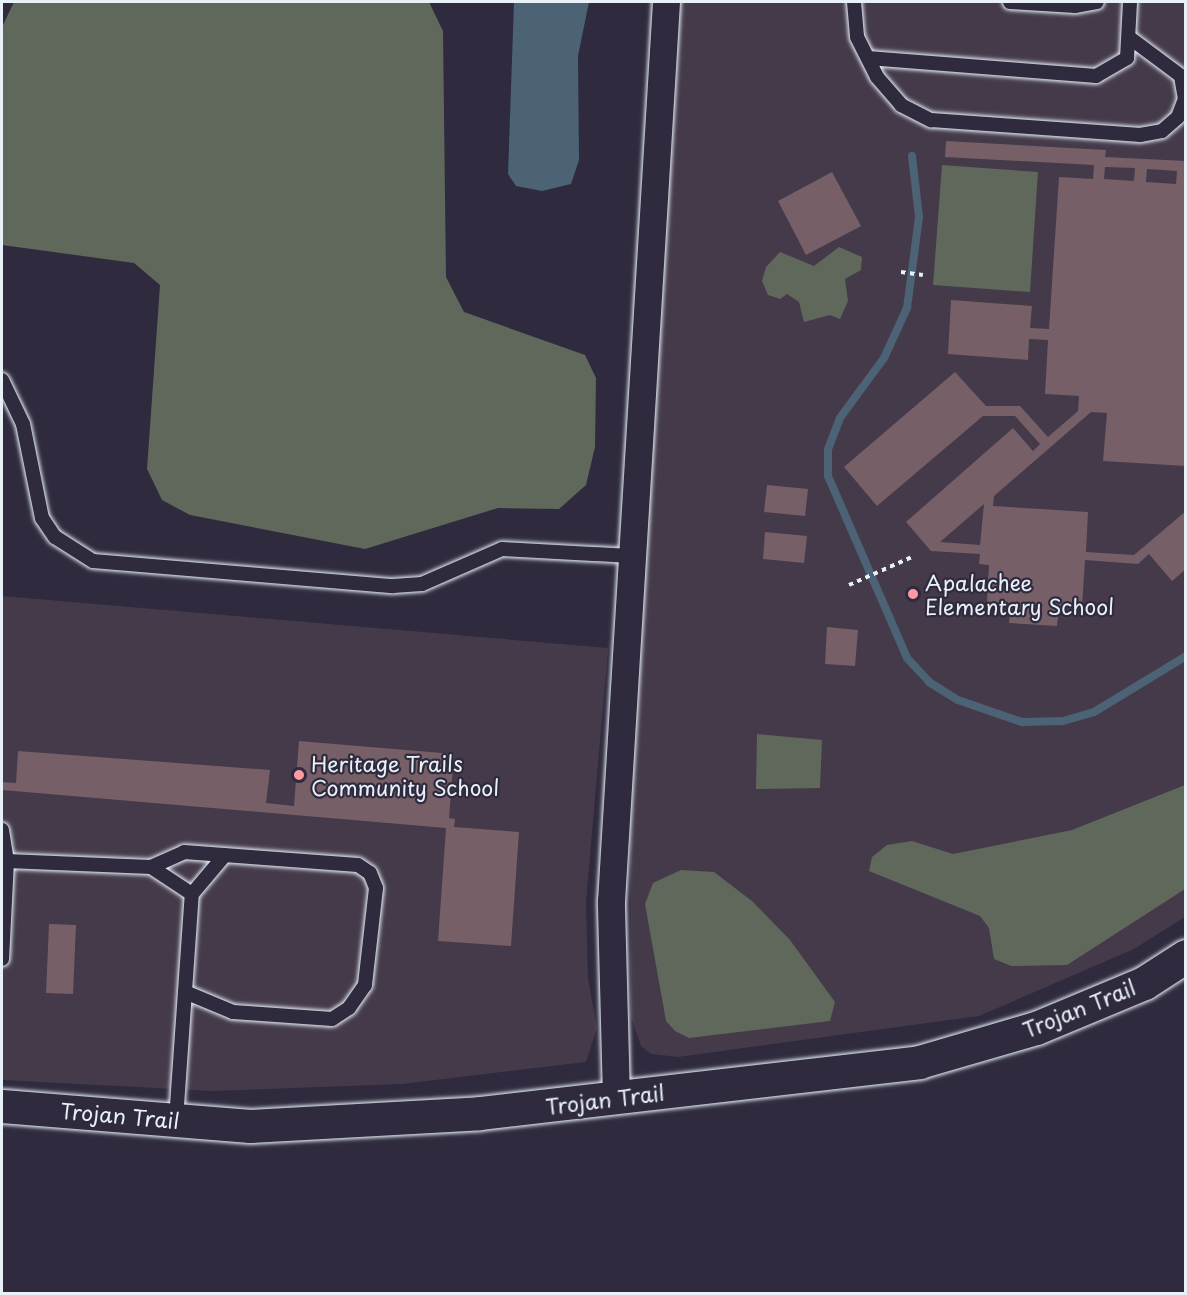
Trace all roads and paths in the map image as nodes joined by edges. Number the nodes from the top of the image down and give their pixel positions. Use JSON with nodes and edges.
{"nodes":[{"id":1,"x":666,"y":2,"type":"edge"},
{"id":2,"x":854,"y":2,"type":"edge"},
{"id":3,"x":1010,"y":2,"type":"edge"},
{"id":4,"x":1097,"y":2,"type":"edge"},
{"id":5,"x":1130,"y":2,"type":"edge"},
{"id":6,"x":1130,"y":38,"type":"junction"},
{"id":7,"x":868,"y":58,"type":"junction"},
{"id":8,"x":901,"y":272,"type":"dead end"},
{"id":9,"x":923,"y":275,"type":"dead end"},
{"id":10,"x":2,"y":380,"type":"edge"},
{"id":11,"x":631,"y":556,"type":"junction"},
{"id":12,"x":914,"y":556,"type":"dead end"},
{"id":13,"x":849,"y":585,"type":"dead end"},
{"id":14,"x":2,"y":830,"type":"edge"},
{"id":15,"x":225,"y":855,"type":"junction"},
{"id":16,"x":7,"y":861,"type":"junction"},
{"id":17,"x":151,"y":867,"type":"junction"},
{"id":18,"x":192,"y":894,"type":"junction"},
{"id":19,"x":1185,"y":956,"type":"edge"},
{"id":20,"x":2,"y":959,"type":"edge"},
{"id":21,"x":185,"y":992,"type":"junction"},
{"id":22,"x":616,"y":1098,"type":"junction"},
{"id":23,"x":2,"y":1106,"type":"edge"},
{"id":24,"x":176,"y":1120,"type":"junction"}],
"edges":[{"from":1,"to":11,"type":"street"},
{"from":2,"to":7,"type":"lane"},
{"from":3,"to":4,"type":"lane"},
{"from":5,"to":6,"type":"lane"},
{"from":6,"to":7,"type":"lane"},
{"from":6,"to":7,"type":"lane"},
{"from":8,"to":9,"type":"path"},
{"from":10,"to":11,"type":"lane"},
{"from":11,"to":22,"type":"street"},
{"from":12,"to":13,"type":"path"},
{"from":14,"to":16,"type":"lane"},
{"from":15,"to":17,"type":"lane"},
{"from":15,"to":18,"type":"lane"},
{"from":15,"to":21,"type":"lane"},
{"from":16,"to":17,"type":"lane"},
{"from":16,"to":20,"type":"lane"},
{"from":17,"to":18,"type":"lane"},
{"from":18,"to":21,"type":"lane"},
{"from":19,"to":22,"type":"street","name":"Trojan Trail"},
{"from":21,"to":24,"type":"lane"},
{"from":22,"to":24,"type":"street","name":"Trojan Trail"},
{"from":23,"to":24,"type":"street","name":"Trojan Trail"}]}
